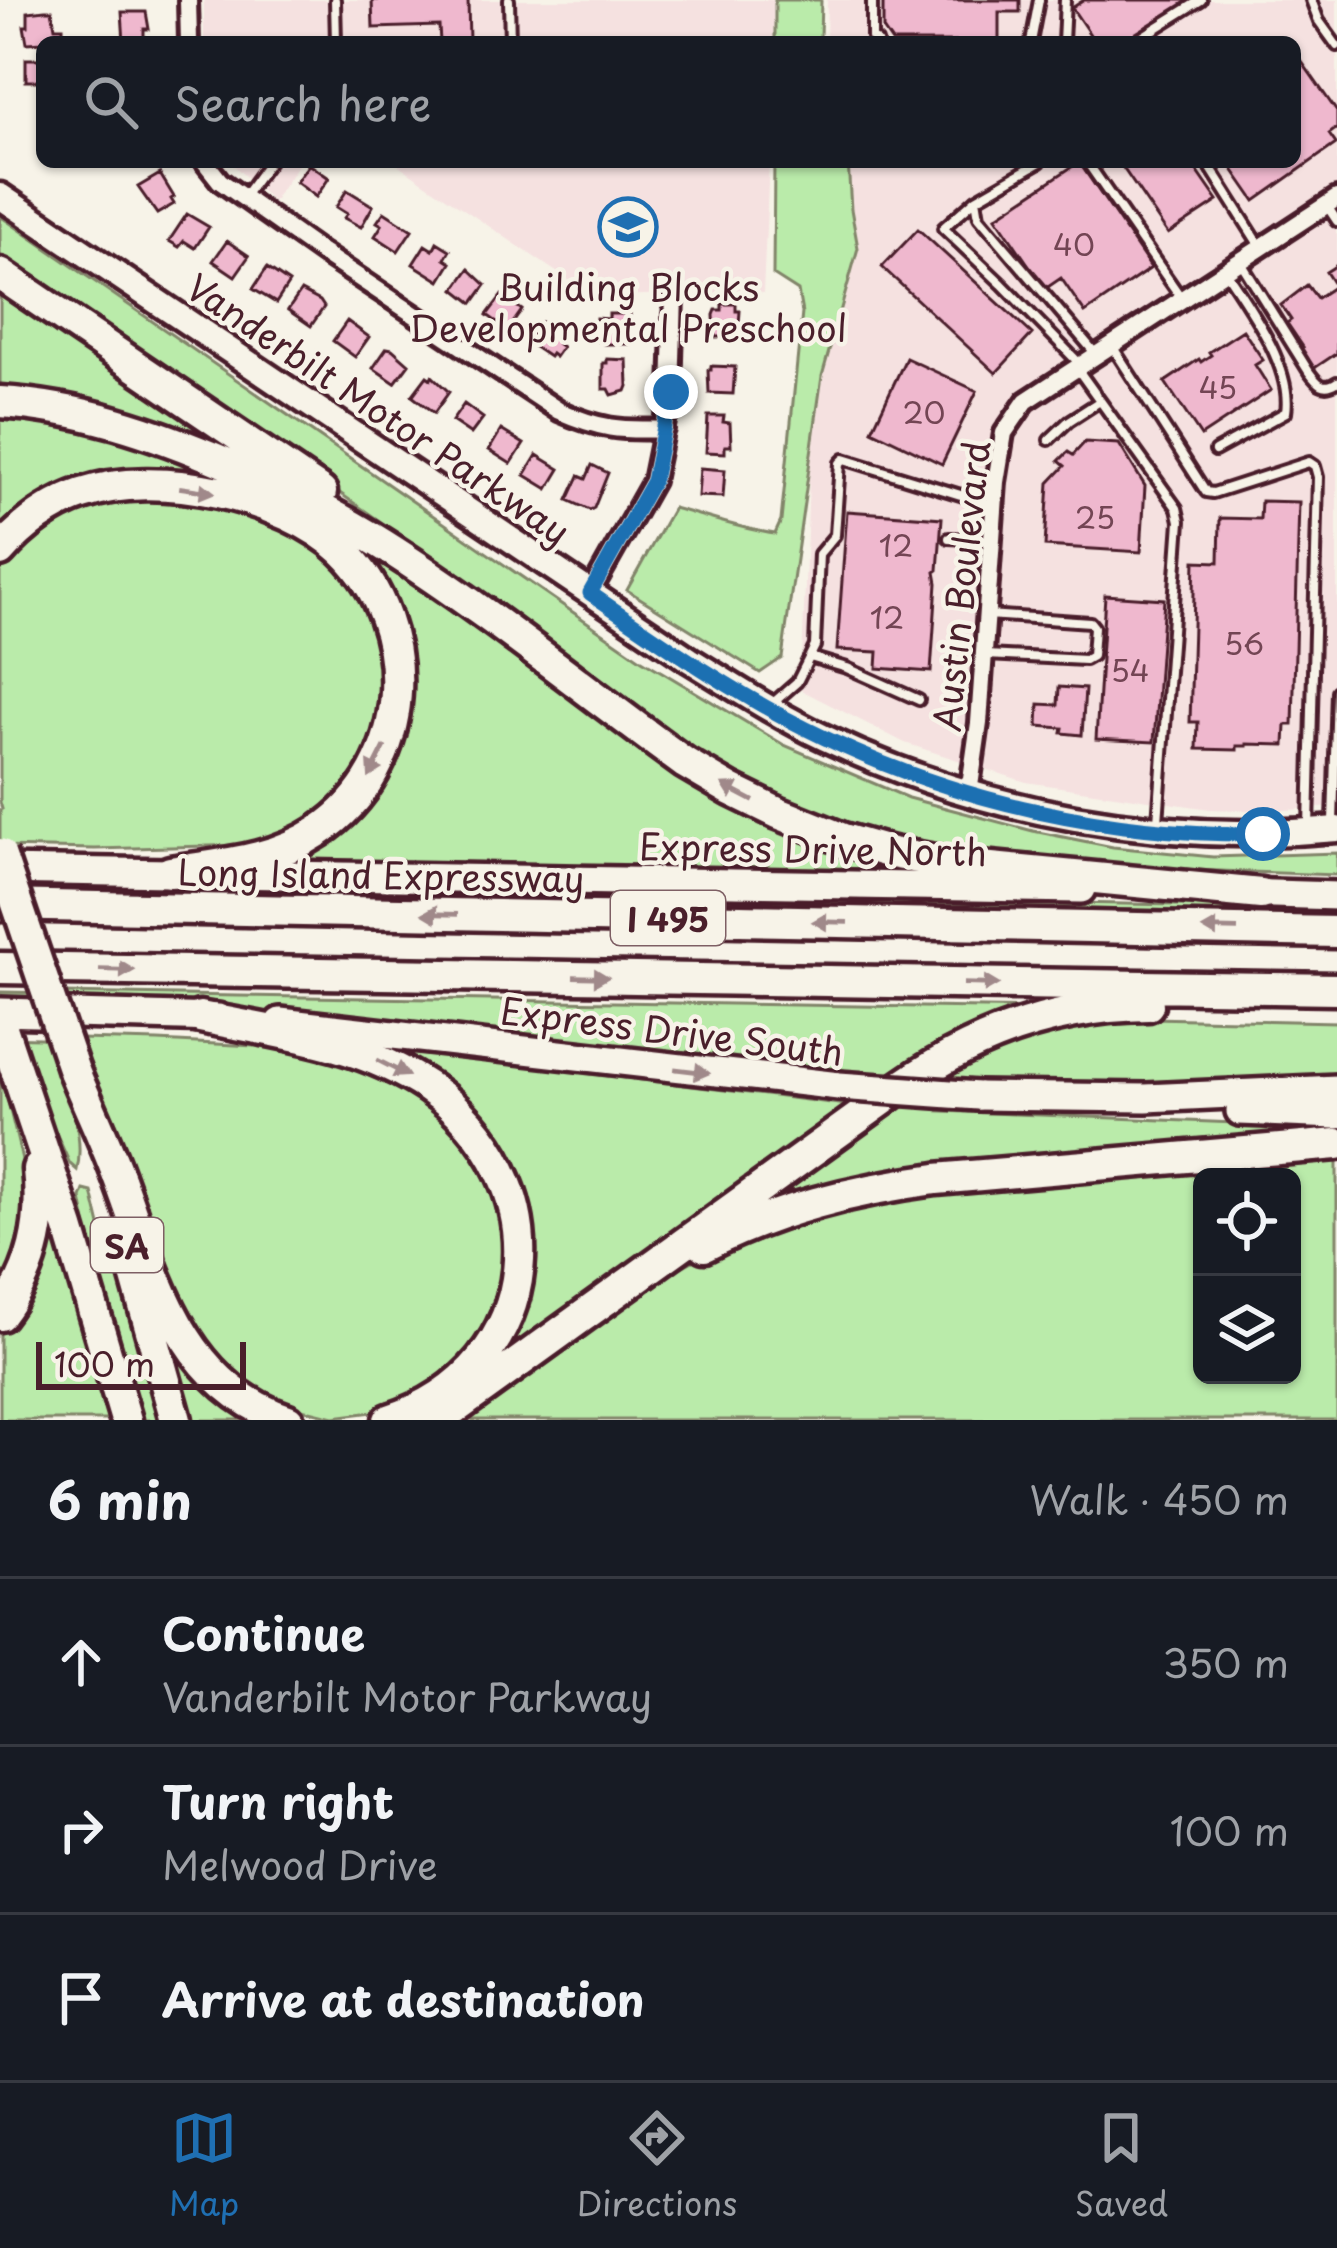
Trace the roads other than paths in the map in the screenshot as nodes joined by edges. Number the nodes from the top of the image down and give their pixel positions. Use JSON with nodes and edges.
{"nodes":[{"id":1,"x":188,"y":0,"type":"edge"},
{"id":2,"x":335,"y":0,"type":"edge"},
{"id":3,"x":509,"y":0,"type":"edge"},
{"id":4,"x":872,"y":0,"type":"edge"},
{"id":5,"x":1040,"y":0,"type":"edge"},
{"id":6,"x":1065,"y":0,"type":"edge"},
{"id":7,"x":1201,"y":0,"type":"edge"},
{"id":8,"x":1311,"y":0,"type":"edge"},
{"id":9,"x":189,"y":36,"type":"edge"},
{"id":10,"x":336,"y":36,"type":"edge"},
{"id":11,"x":510,"y":36,"type":"edge"},
{"id":12,"x":872,"y":36,"type":"edge"},
{"id":13,"x":1032,"y":36,"type":"edge"},
{"id":14,"x":1063,"y":36,"type":"edge"},
{"id":15,"x":1144,"y":36,"type":"edge"},
{"id":16,"x":1337,"y":46,"type":"edge"},
{"id":17,"x":210,"y":168,"type":"edge"},
{"id":18,"x":265,"y":168,"type":"edge"},
{"id":19,"x":1030,"y":168,"type":"edge"},
{"id":20,"x":1091,"y":168,"type":"edge"},
{"id":21,"x":1211,"y":168,"type":"edge"},
{"id":22,"x":0,"y":196,"type":"edge"},
{"id":23,"x":243,"y":197,"type":"junction"},
{"id":24,"x":976,"y":199,"type":"junction"},
{"id":25,"x":1332,"y":201,"type":"edge"},
{"id":26,"x":1337,"y":221,"type":"edge"},
{"id":27,"x":1261,"y":247,"type":"junction"},
{"id":28,"x":1233,"y":266,"type":"junction"},
{"id":29,"x":0,"y":274,"type":"edge"},
{"id":30,"x":674,"y":295,"type":"dead end"},
{"id":31,"x":1182,"y":299,"type":"junction"},
{"id":32,"x":1091,"y":358,"type":"junction"},
{"id":33,"x":1337,"y":382,"type":"edge"},
{"id":34,"x":1100,"y":401,"type":"junction"},
{"id":35,"x":0,"y":402,"type":"edge"},
{"id":36,"x":664,"y":429,"type":"junction"},
{"id":37,"x":1049,"y":440,"type":"dead end"},
{"id":38,"x":1215,"y":451,"type":"dead end"},
{"id":39,"x":994,"y":505,"type":"junction"},
{"id":40,"x":949,"y":538,"type":"dead end"},
{"id":41,"x":992,"y":540,"type":"junction"},
{"id":42,"x":0,"y":551,"type":"edge"},
{"id":43,"x":420,"y":569,"type":"junction"},
{"id":44,"x":590,"y":593,"type":"junction"},
{"id":45,"x":987,"y":615,"type":"junction"},
{"id":46,"x":984,"y":655,"type":"junction"},
{"id":47,"x":811,"y":657,"type":"junction"},
{"id":48,"x":1337,"y":692,"type":"edge"},
{"id":49,"x":919,"y":700,"type":"dead end"},
{"id":50,"x":767,"y":707,"type":"junction"},
{"id":51,"x":970,"y":793,"type":"junction"},
{"id":52,"x":1158,"y":830,"type":"junction"},
{"id":53,"x":1326,"y":830,"type":"edge"},
{"id":54,"x":0,"y":854,"type":"edge"},
{"id":55,"x":0,"y":869,"type":"edge"},
{"id":56,"x":170,"y":872,"type":"junction"},
{"id":57,"x":1261,"y":894,"type":"junction"},
{"id":58,"x":1337,"y":896,"type":"edge"},
{"id":59,"x":0,"y":905,"type":"edge"},
{"id":60,"x":1337,"y":932,"type":"edge"},
{"id":61,"x":0,"y":968,"type":"edge"},
{"id":62,"x":1266,"y":988,"type":"junction"},
{"id":63,"x":1337,"y":989,"type":"edge"},
{"id":64,"x":0,"y":1012,"type":"edge"},
{"id":65,"x":200,"y":1017,"type":"junction"},
{"id":66,"x":0,"y":1022,"type":"edge"},
{"id":67,"x":74,"y":1071,"type":"junction"},
{"id":68,"x":1337,"y":1089,"type":"edge"},
{"id":69,"x":26,"y":1094,"type":"junction"},
{"id":70,"x":1093,"y":1098,"type":"junction"},
{"id":71,"x":1337,"y":1115,"type":"edge"},
{"id":72,"x":1337,"y":1144,"type":"edge"},
{"id":73,"x":599,"y":1305,"type":"junction"},
{"id":74,"x":0,"y":1315,"type":"edge"},
{"id":75,"x":126,"y":1420,"type":"edge"},
{"id":76,"x":176,"y":1420,"type":"edge"},
{"id":77,"x":288,"y":1420,"type":"edge"},
{"id":78,"x":389,"y":1420,"type":"edge"},
{"id":79,"x":439,"y":1420,"type":"edge"}],
"edges":[{"from":1,"to":9,"type":"street"},
{"from":2,"to":10,"type":"lane"},
{"from":3,"to":11,"type":"lane"},
{"from":4,"to":12,"type":"lane"},
{"from":5,"to":13,"type":"lane"},
{"from":6,"to":14,"type":"lane"},
{"from":7,"to":15,"type":"lane"},
{"from":8,"to":16,"type":"lane"},
{"from":17,"to":23,"type":"street"},
{"from":18,"to":23,"type":"lane"},
{"from":19,"to":24,"type":"lane"},
{"from":20,"to":31,"type":"lane"},
{"from":21,"to":27,"type":"lane"},
{"from":22,"to":44,"type":"main road","name":"Vanderbilt Motor Parkway"},
{"from":23,"to":36,"type":"street"},
{"from":24,"to":32,"type":"lane"},
{"from":24,"to":32,"type":"lane"},
{"from":25,"to":26,"type":"lane"},
{"from":25,"to":27,"type":"street","name":"Austin Boulevard"},
{"from":27,"to":28,"type":"street","name":"Austin Boulevard"},
{"from":28,"to":31,"type":"street","name":"Austin Boulevard"},
{"from":28,"to":33,"type":"lane"},
{"from":28,"to":38,"type":"lane"},
{"from":29,"to":43,"type":"highway"},
{"from":30,"to":36,"type":"street"},
{"from":31,"to":32,"type":"street","name":"Austin Boulevard"},
{"from":32,"to":34,"type":"lane"},
{"from":32,"to":39,"type":"street","name":"Austin Boulevard"},
{"from":32,"to":53,"type":"lane"},
{"from":34,"to":37,"type":"lane"},
{"from":34,"to":52,"type":"lane"},
{"from":35,"to":43,"type":"highway"},
{"from":36,"to":44,"type":"street"},
{"from":39,"to":41,"type":"street","name":"Austin Boulevard"},
{"from":39,"to":47,"type":"lane"},
{"from":40,"to":41,"type":"lane"},
{"from":41,"to":45,"type":"street","name":"Austin Boulevard"},
{"from":42,"to":56,"type":"highway","one_way":true},
{"from":57,"to":43,"type":"highway","one_way":true},
{"from":44,"to":50,"type":"main road","name":"Vanderbilt Motor Parkway"},
{"from":45,"to":46,"type":"street","name":"Austin Boulevard"},
{"from":45,"to":46,"type":"lane"},
{"from":46,"to":51,"type":"street","name":"Austin Boulevard"},
{"from":47,"to":49,"type":"lane"},
{"from":47,"to":50,"type":"lane"},
{"from":48,"to":53,"type":"lane"},
{"from":50,"to":51,"type":"main road","name":"Vanderbilt Motor Parkway"},
{"from":51,"to":52,"type":"main road","name":"Vanderbilt Motor Parkway"},
{"from":52,"to":53,"type":"main road","name":"Vanderbilt Motor Parkway"},
{"from":54,"to":67,"type":"highway","number":"SA","bridge":true},
{"from":55,"to":56,"type":"highway","name":"Express Drive North"},
{"from":56,"to":57,"type":"highway","name":"Express Drive North"},
{"from":57,"to":58,"type":"highway","name":"Express Drive North"},
{"from":60,"to":59,"type":"highway","name":"Long Island Expressway","number":"I 495","one_way":true},
{"from":61,"to":62,"type":"highway","number":"I 495","one_way":true},
{"from":62,"to":63,"type":"highway","number":"I 495"},
{"from":62,"to":73,"type":"highway"},
{"from":64,"to":65,"type":"highway","name":"Express Drive South"},
{"from":65,"to":70,"type":"highway","name":"Express Drive South","one_way":true,"bridge":true},
{"from":65,"to":78,"type":"highway","one_way":true},
{"from":66,"to":69,"type":"highway","number":"SA"},
{"from":67,"to":76,"type":"highway","number":"SA"},
{"from":67,"to":77,"type":"highway"},
{"from":68,"to":70,"type":"highway","name":"Express Drive South"},
{"from":69,"to":74,"type":"highway"},
{"from":69,"to":75,"type":"highway","number":"SA"},
{"from":70,"to":71,"type":"highway"},
{"from":72,"to":73,"type":"highway"},
{"from":73,"to":79,"type":"highway"}]}
